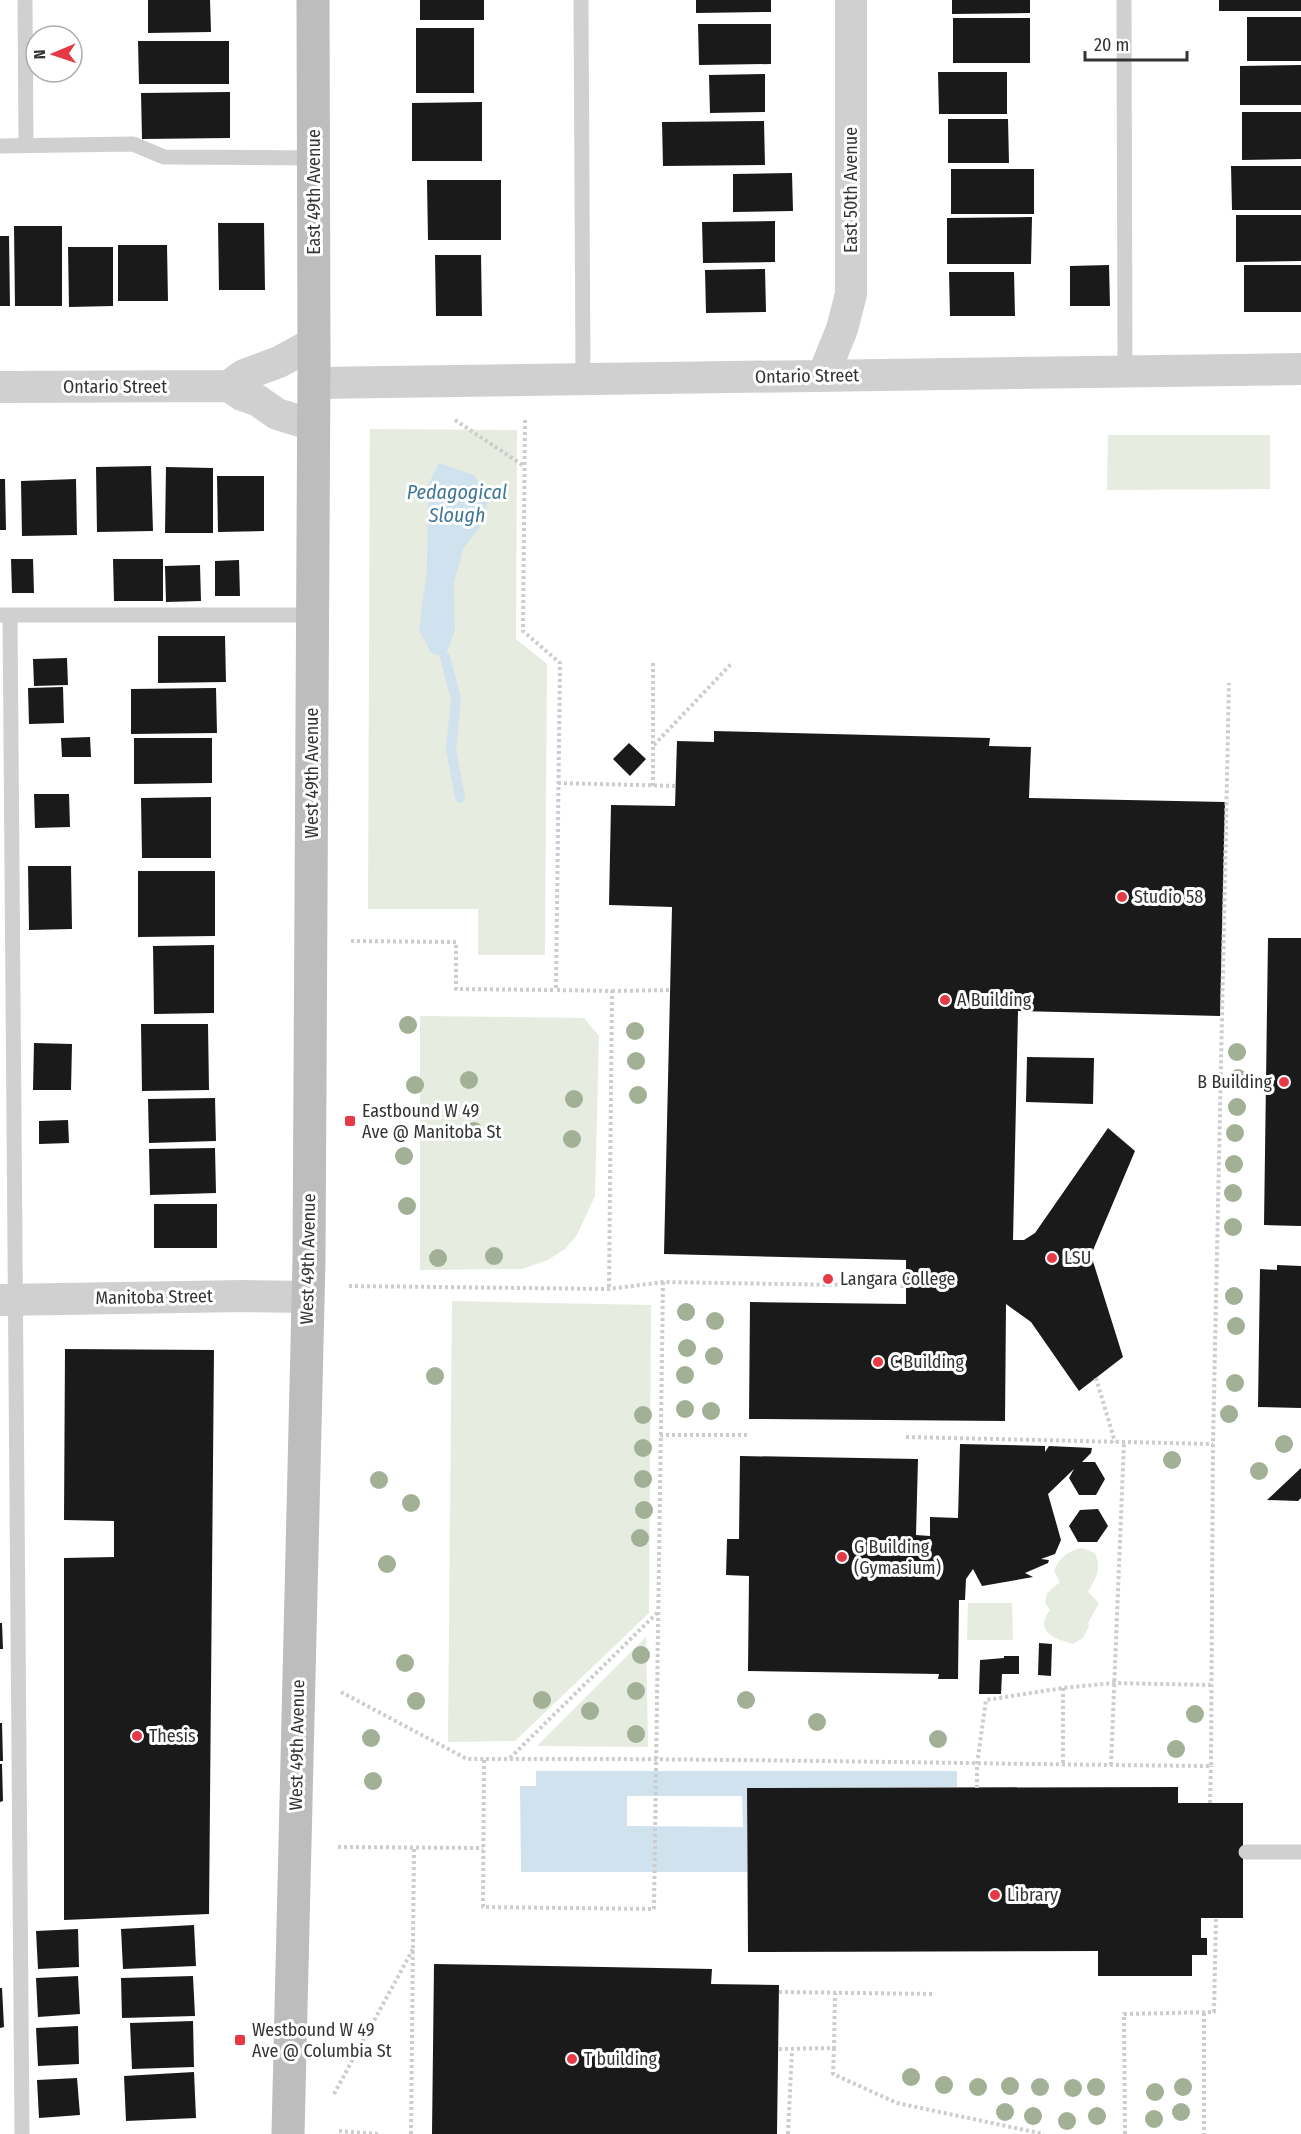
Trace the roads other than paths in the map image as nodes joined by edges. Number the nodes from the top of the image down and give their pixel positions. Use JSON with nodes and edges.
{"nodes":[{"id":1,"x":25,"y":0,"type":"edge"},
{"id":2,"x":313,"y":0,"type":"edge"},
{"id":3,"x":581,"y":0,"type":"edge"},
{"id":4,"x":851,"y":0,"type":"edge"},
{"id":5,"x":1124,"y":0,"type":"edge"},
{"id":6,"x":26,"y":145,"type":"junction"},
{"id":7,"x":0,"y":146,"type":"edge"},
{"id":8,"x":314,"y":158,"type":"junction"},
{"id":9,"x":314,"y":343,"type":"junction"},
{"id":10,"x":1301,"y":369,"type":"edge"},
{"id":11,"x":1125,"y":372,"type":"junction"},
{"id":12,"x":823,"y":376,"type":"junction"},
{"id":13,"x":583,"y":378,"type":"junction"},
{"id":14,"x":314,"y":383,"type":"junction"},
{"id":15,"x":229,"y":386,"type":"junction"},
{"id":16,"x":0,"y":387,"type":"edge"},
{"id":17,"x":313,"y":426,"type":"junction"},
{"id":18,"x":5,"y":615,"type":"edge"},
{"id":19,"x":313,"y":615,"type":"junction"},
{"id":20,"x":308,"y":1297,"type":"junction"},
{"id":21,"x":8,"y":1300,"type":"edge"},
{"id":22,"x":1246,"y":1852,"type":"dead end"},
{"id":23,"x":1301,"y":1852,"type":"edge"},
{"id":24,"x":22,"y":2134,"type":"edge"},
{"id":25,"x":288,"y":2134,"type":"edge"}],
"edges":[{"from":1,"to":6,"type":"lane"},
{"from":2,"to":8,"type":"street","name":"East 49th Avenue"},
{"from":3,"to":13,"type":"lane"},
{"from":4,"to":12,"type":"street","name":"East 50th Avenue"},
{"from":5,"to":11,"type":"lane"},
{"from":6,"to":7,"type":"lane"},
{"from":6,"to":8,"type":"lane"},
{"from":8,"to":9,"type":"street","name":"East 49th Avenue"},
{"from":9,"to":14,"type":"street","name":"East 49th Avenue"},
{"from":9,"to":15,"type":"street","name":"Ontario Street"},
{"from":10,"to":11,"type":"street","name":"Ontario Street"},
{"from":11,"to":12,"type":"street","name":"Ontario Street"},
{"from":12,"to":13,"type":"street","name":"Ontario Street"},
{"from":13,"to":14,"type":"street","name":"Ontario Street"},
{"from":14,"to":17,"type":"street","name":"West 49th Avenue"},
{"from":15,"to":16,"type":"street","name":"Ontario Street"},
{"from":15,"to":17,"type":"street","name":"Ontario Street"},
{"from":17,"to":19,"type":"street","name":"West 49th Avenue"},
{"from":18,"to":19,"type":"lane"},
{"from":18,"to":21,"type":"lane"},
{"from":19,"to":20,"type":"street","name":"West 49th Avenue"},
{"from":20,"to":21,"type":"street","name":"Manitoba Street"},
{"from":20,"to":25,"type":"street","name":"West 49th Avenue"},
{"from":21,"to":24,"type":"lane"},
{"from":22,"to":23,"type":"lane"}]}
